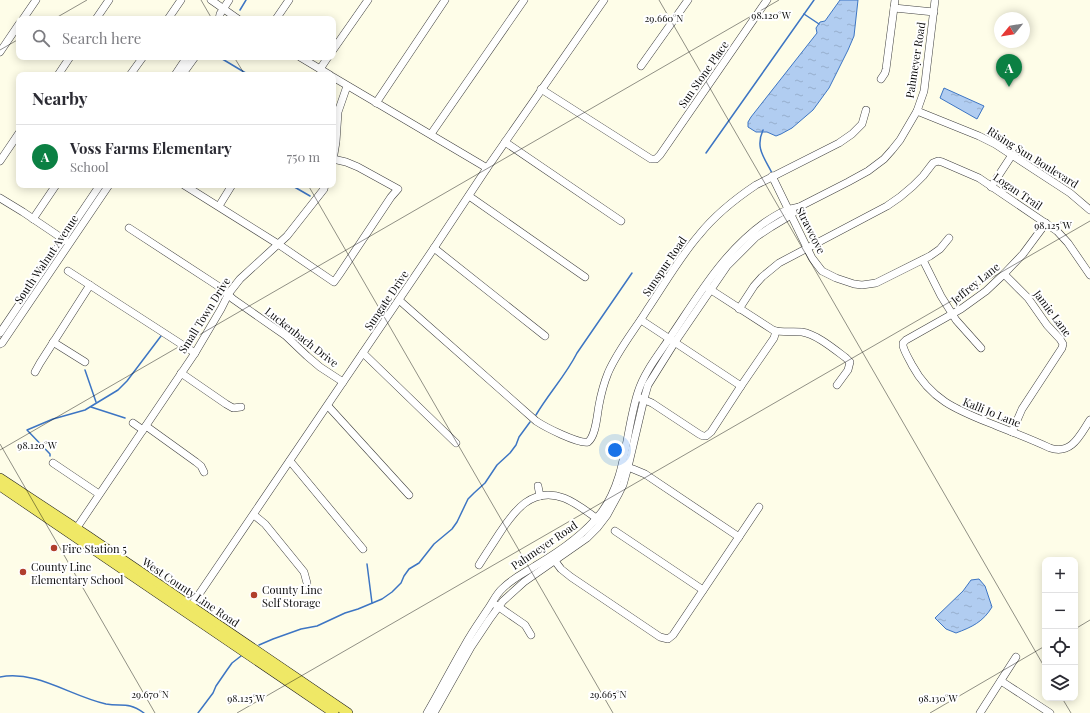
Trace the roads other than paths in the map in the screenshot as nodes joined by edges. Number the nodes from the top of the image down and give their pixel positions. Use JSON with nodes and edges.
{"nodes":[{"id":1,"x":36,"y":0,"type":"edge"},
{"id":2,"x":109,"y":0,"type":"edge"},
{"id":3,"x":181,"y":0,"type":"edge"},
{"id":4,"x":211,"y":0,"type":"edge"},
{"id":5,"x":229,"y":0,"type":"edge"},
{"id":6,"x":289,"y":0,"type":"edge"},
{"id":7,"x":368,"y":0,"type":"edge"},
{"id":8,"x":445,"y":0,"type":"edge"},
{"id":9,"x":524,"y":0,"type":"edge"},
{"id":10,"x":604,"y":0,"type":"edge"},
{"id":11,"x":688,"y":0,"type":"edge"},
{"id":12,"x":767,"y":0,"type":"edge"},
{"id":13,"x":895,"y":0,"type":"edge"},
{"id":14,"x":935,"y":0,"type":"edge"},
{"id":15,"x":894,"y":8,"type":"junction"},
{"id":16,"x":934,"y":12,"type":"junction"},
{"id":17,"x":221,"y":14,"type":"edge"},
{"id":18,"x":25,"y":16,"type":"edge"},
{"id":19,"x":98,"y":16,"type":"edge"},
{"id":20,"x":170,"y":16,"type":"edge"},
{"id":21,"x":278,"y":16,"type":"edge"},
{"id":22,"x":16,"y":28,"type":"edge"},
{"id":23,"x":336,"y":46,"type":"edge"},
{"id":24,"x":0,"y":52,"type":"edge"},
{"id":25,"x":68,"y":60,"type":"edge"},
{"id":26,"x":140,"y":60,"type":"edge"},
{"id":27,"x":185,"y":60,"type":"edge"},
{"id":28,"x":193,"y":60,"type":"edge"},
{"id":29,"x":305,"y":60,"type":"edge"},
{"id":30,"x":326,"y":60,"type":"edge"},
{"id":31,"x":642,"y":66,"type":"dead end"},
{"id":32,"x":320,"y":69,"type":"junction"},
{"id":33,"x":60,"y":72,"type":"edge"},
{"id":34,"x":132,"y":72,"type":"edge"},
{"id":35,"x":177,"y":72,"type":"edge"},
{"id":36,"x":184,"y":72,"type":"edge"},
{"id":37,"x":325,"y":72,"type":"edge"},
{"id":38,"x":336,"y":79,"type":"edge"},
{"id":39,"x":881,"y":79,"type":"dead end"},
{"id":40,"x":347,"y":86,"type":"junction"},
{"id":41,"x":542,"y":89,"type":"junction"},
{"id":42,"x":376,"y":103,"type":"junction"},
{"id":43,"x":866,"y":110,"type":"dead end"},
{"id":44,"x":917,"y":111,"type":"junction"},
{"id":45,"x":431,"y":134,"type":"junction"},
{"id":46,"x":16,"y":137,"type":"edge"},
{"id":47,"x":336,"y":142,"type":"edge"},
{"id":48,"x":505,"y":142,"type":"junction"},
{"id":49,"x":1012,"y":155,"type":"junction"},
{"id":50,"x":336,"y":160,"type":"edge"},
{"id":51,"x":0,"y":161,"type":"edge"},
{"id":52,"x":487,"y":168,"type":"junction"},
{"id":53,"x":772,"y":176,"type":"junction"},
{"id":54,"x":991,"y":186,"type":"junction"},
{"id":55,"x":54,"y":188,"type":"edge"},
{"id":56,"x":98,"y":188,"type":"edge"},
{"id":57,"x":107,"y":188,"type":"edge"},
{"id":58,"x":189,"y":188,"type":"edge"},
{"id":59,"x":230,"y":188,"type":"edge"},
{"id":60,"x":324,"y":188,"type":"edge"},
{"id":61,"x":469,"y":196,"type":"junction"},
{"id":62,"x":0,"y":198,"type":"edge"},
{"id":63,"x":219,"y":206,"type":"junction"},
{"id":64,"x":1090,"y":210,"type":"edge"},
{"id":65,"x":789,"y":212,"type":"junction"},
{"id":66,"x":33,"y":219,"type":"junction"},
{"id":67,"x":621,"y":221,"type":"dead end"},
{"id":68,"x":1046,"y":223,"type":"junction"},
{"id":69,"x":129,"y":228,"type":"dead end"},
{"id":70,"x":949,"y":238,"type":"dead end"},
{"id":71,"x":63,"y":239,"type":"junction"},
{"id":72,"x":69,"y":244,"type":"junction"},
{"id":73,"x":278,"y":244,"type":"junction"},
{"id":74,"x":434,"y":248,"type":"junction"},
{"id":75,"x":807,"y":248,"type":"junction"},
{"id":76,"x":923,"y":260,"type":"junction"},
{"id":77,"x":1090,"y":262,"type":"edge"},
{"id":78,"x":1083,"y":266,"type":"junction"},
{"id":79,"x":68,"y":271,"type":"dead end"},
{"id":80,"x":1004,"y":274,"type":"junction"},
{"id":81,"x":1090,"y":275,"type":"edge"},
{"id":82,"x":585,"y":277,"type":"dead end"},
{"id":83,"x":90,"y":286,"type":"junction"},
{"id":84,"x":707,"y":288,"type":"junction"},
{"id":85,"x":228,"y":294,"type":"junction"},
{"id":86,"x":399,"y":300,"type":"junction"},
{"id":87,"x":739,"y":309,"type":"junction"},
{"id":88,"x":953,"y":314,"type":"junction"},
{"id":89,"x":641,"y":320,"type":"junction"},
{"id":90,"x":776,"y":331,"type":"junction"},
{"id":91,"x":0,"y":332,"type":"edge"},
{"id":92,"x":545,"y":336,"type":"dead end"},
{"id":93,"x":673,"y":340,"type":"junction"},
{"id":94,"x":53,"y":342,"type":"junction"},
{"id":95,"x":903,"y":343,"type":"joint"},
{"id":96,"x":0,"y":344,"type":"edge"},
{"id":97,"x":981,"y":348,"type":"dead end"},
{"id":98,"x":195,"y":353,"type":"junction"},
{"id":99,"x":363,"y":353,"type":"junction"},
{"id":100,"x":85,"y":362,"type":"dead end"},
{"id":101,"x":35,"y":372,"type":"dead end"},
{"id":102,"x":181,"y":373,"type":"junction"},
{"id":103,"x":343,"y":382,"type":"junction"},
{"id":104,"x":837,"y":385,"type":"dead end"},
{"id":105,"x":741,"y":386,"type":"junction"},
{"id":106,"x":640,"y":398,"type":"junction"},
{"id":107,"x":328,"y":406,"type":"junction"},
{"id":108,"x":241,"y":407,"type":"dead end"},
{"id":109,"x":1090,"y":420,"type":"edge"},
{"id":110,"x":133,"y":423,"type":"dead end"},
{"id":111,"x":144,"y":428,"type":"junction"},
{"id":112,"x":1012,"y":432,"type":"junction"},
{"id":113,"x":456,"y":443,"type":"dead end"},
{"id":114,"x":290,"y":461,"type":"junction"},
{"id":115,"x":53,"y":463,"type":"dead end"},
{"id":116,"x":625,"y":466,"type":"junction"},
{"id":117,"x":204,"y":472,"type":"dead end"},
{"id":118,"x":0,"y":478,"type":"edge"},
{"id":119,"x":0,"y":486,"type":"edge"},
{"id":120,"x":538,"y":486,"type":"dead end"},
{"id":121,"x":99,"y":494,"type":"junction"},
{"id":122,"x":409,"y":495,"type":"dead end"},
{"id":123,"x":540,"y":496,"type":"junction"},
{"id":124,"x":759,"y":507,"type":"dead end"},
{"id":125,"x":254,"y":515,"type":"junction"},
{"id":126,"x":599,"y":520,"type":"junction"},
{"id":127,"x":74,"y":531,"type":"junction"},
{"id":128,"x":615,"y":531,"type":"dead end"},
{"id":129,"x":739,"y":537,"type":"junction"},
{"id":130,"x":363,"y":549,"type":"dead end"},
{"id":131,"x":553,"y":558,"type":"junction"},
{"id":132,"x":479,"y":565,"type":"dead end"},
{"id":133,"x":307,"y":583,"type":"dead end"},
{"id":134,"x":703,"y":590,"type":"junction"},
{"id":135,"x":496,"y":605,"type":"junction"},
{"id":136,"x":189,"y":610,"type":"junction"},
{"id":137,"x":531,"y":635,"type":"dead end"},
{"id":138,"x":236,"y":642,"type":"junction"},
{"id":139,"x":1016,"y":657,"type":"dead end"},
{"id":140,"x":1001,"y":681,"type":"junction"},
{"id":141,"x":334,"y":713,"type":"edge"},
{"id":142,"x":348,"y":713,"type":"edge"},
{"id":143,"x":427,"y":713,"type":"edge"},
{"id":144,"x":434,"y":713,"type":"edge"},
{"id":145,"x":980,"y":713,"type":"edge"},
{"id":146,"x":1050,"y":713,"type":"edge"}],
"edges":[{"from":1,"to":18,"type":"street"},
{"from":2,"to":19,"type":"street"},
{"from":3,"to":20,"type":"street"},
{"from":4,"to":17,"type":"street"},
{"from":5,"to":17,"type":"street"},
{"from":6,"to":21,"type":"street"},
{"from":7,"to":23,"type":"street"},
{"from":8,"to":42,"type":"street"},
{"from":9,"to":45,"type":"street"},
{"from":10,"to":41,"type":"street","name":"Sungate Drive"},
{"from":11,"to":31,"type":"street"},
{"from":12,"to":41,"type":"street","name":"Sun Stone Place"},
{"from":13,"to":15,"type":"street"},
{"from":14,"to":16,"type":"street","name":"Pahmeyer Road"},
{"from":15,"to":16,"type":"street"},
{"from":15,"to":39,"type":"street"},
{"from":16,"to":44,"type":"street","name":"Pahmeyer Road"},
{"from":22,"to":24,"type":"street"},
{"from":25,"to":33,"type":"street"},
{"from":26,"to":34,"type":"street"},
{"from":27,"to":35,"type":"street"},
{"from":28,"to":36,"type":"street"},
{"from":29,"to":32,"type":"street"},
{"from":30,"to":32,"type":"street"},
{"from":32,"to":37,"type":"street"},
{"from":38,"to":40,"type":"street"},
{"from":40,"to":42,"type":"street"},
{"from":40,"to":47,"type":"street"},
{"from":41,"to":48,"type":"street","name":"Sungate Drive"},
{"from":42,"to":45,"type":"street"},
{"from":43,"to":53,"type":"street","name":"Sunspur Road"},
{"from":44,"to":49,"type":"street","name":"Rising Sun Boulevard"},
{"from":44,"to":65,"type":"street","name":"Pahmeyer Road"},
{"from":45,"to":52,"type":"street"},
{"from":46,"to":51,"type":"street"},
{"from":48,"to":52,"type":"street","name":"Sungate Drive"},
{"from":48,"to":67,"type":"street"},
{"from":49,"to":54,"type":"street"},
{"from":49,"to":64,"type":"street","name":"Rising Sun Boulevard"},
{"from":50,"to":73,"type":"street"},
{"from":52,"to":61,"type":"street","name":"Sungate Drive"},
{"from":53,"to":65,"type":"street","name":"Strawcove"},
{"from":53,"to":89,"type":"street","name":"Sunspur Road"},
{"from":54,"to":68,"type":"street","name":"Logan Trail"},
{"from":54,"to":75,"type":"street","name":"Logan Trail"},
{"from":55,"to":66,"type":"street"},
{"from":56,"to":71,"type":"street","name":"South Walnut Avenue"},
{"from":57,"to":72,"type":"street","name":"South Walnut Avenue"},
{"from":58,"to":63,"type":"street"},
{"from":59,"to":63,"type":"street"},
{"from":60,"to":73,"type":"street","name":"Small Town Drive"},
{"from":61,"to":74,"type":"street","name":"Sungate Drive"},
{"from":61,"to":82,"type":"street"},
{"from":62,"to":66,"type":"street"},
{"from":63,"to":73,"type":"street"},
{"from":65,"to":75,"type":"street","name":"Strawcove"},
{"from":65,"to":84,"type":"street","name":"Pahmeyer Road"},
{"from":66,"to":71,"type":"street"},
{"from":68,"to":78,"type":"street","name":"Logan Trail"},
{"from":68,"to":80,"type":"street","name":"Jeffrey Lane"},
{"from":69,"to":85,"type":"street","name":"Luckenbach Drive"},
{"from":70,"to":76,"type":"street","name":"Strawcove"},
{"from":71,"to":72,"type":"street"},
{"from":71,"to":91,"type":"street","name":"South Walnut Avenue"},
{"from":72,"to":96,"type":"street","name":"South Walnut Avenue"},
{"from":73,"to":85,"type":"street","name":"Small Town Drive"},
{"from":74,"to":86,"type":"street","name":"Sungate Drive"},
{"from":74,"to":92,"type":"street"},
{"from":75,"to":76,"type":"street","name":"Strawcove"},
{"from":75,"to":87,"type":"street"},
{"from":76,"to":88,"type":"street"},
{"from":77,"to":78,"type":"street"},
{"from":78,"to":81,"type":"street","name":"Logan Trail"},
{"from":79,"to":83,"type":"street"},
{"from":80,"to":88,"type":"street","name":"Jeffrey Lane"},
{"from":80,"to":112,"type":"street","name":"Jamie Lane"},
{"from":83,"to":94,"type":"street"},
{"from":83,"to":98,"type":"street"},
{"from":84,"to":87,"type":"street"},
{"from":84,"to":93,"type":"street","name":"Pahmeyer Road"},
{"from":85,"to":98,"type":"street","name":"Small Town Drive"},
{"from":85,"to":103,"type":"street","name":"Luckenbach Drive"},
{"from":86,"to":89,"type":"street","name":"Sunspur Road"},
{"from":86,"to":99,"type":"street","name":"Sungate Drive"},
{"from":87,"to":90,"type":"street"},
{"from":88,"to":95,"type":"street","name":"Jeffrey Lane"},
{"from":88,"to":97,"type":"street"},
{"from":89,"to":93,"type":"street"},
{"from":90,"to":104,"type":"street"},
{"from":90,"to":105,"type":"street"},
{"from":93,"to":105,"type":"street"},
{"from":93,"to":106,"type":"street","name":"Pahmeyer Road"},
{"from":94,"to":100,"type":"street"},
{"from":94,"to":101,"type":"street"},
{"from":95,"to":112,"type":"street","name":"Kalli Jo Lane"},
{"from":98,"to":102,"type":"street","name":"Small Town Drive"},
{"from":99,"to":103,"type":"street","name":"Sungate Drive"},
{"from":99,"to":113,"type":"street"},
{"from":102,"to":108,"type":"street"},
{"from":102,"to":111,"type":"street","name":"Small Town Drive"},
{"from":103,"to":107,"type":"street","name":"Sungate Drive"},
{"from":105,"to":106,"type":"street"},
{"from":106,"to":116,"type":"street","name":"Pahmeyer Road"},
{"from":107,"to":114,"type":"street","name":"Sungate Drive"},
{"from":107,"to":122,"type":"street"},
{"from":109,"to":112,"type":"street","name":"Kalli Jo Lane"},
{"from":110,"to":111,"type":"street"},
{"from":111,"to":117,"type":"street"},
{"from":111,"to":121,"type":"street","name":"Small Town Drive"},
{"from":114,"to":125,"type":"street","name":"Sungate Drive"},
{"from":114,"to":130,"type":"street"},
{"from":115,"to":121,"type":"street"},
{"from":116,"to":126,"type":"street","name":"Pahmeyer Road"},
{"from":116,"to":129,"type":"street"},
{"from":118,"to":127,"type":"main road","name":"West County Line Road"},
{"from":119,"to":127,"type":"main road","name":"West County Line Road"},
{"from":120,"to":123,"type":"street"},
{"from":121,"to":127,"type":"street","name":"Small Town Drive"},
{"from":123,"to":126,"type":"street"},
{"from":123,"to":132,"type":"street"},
{"from":124,"to":129,"type":"street"},
{"from":125,"to":133,"type":"street"},
{"from":125,"to":136,"type":"street","name":"Sungate Drive"},
{"from":126,"to":131,"type":"street","name":"Pahmeyer Road"},
{"from":127,"to":136,"type":"main road","name":"West County Line Road"},
{"from":128,"to":134,"type":"street"},
{"from":129,"to":134,"type":"street"},
{"from":131,"to":134,"type":"street"},
{"from":131,"to":135,"type":"street","name":"Pahmeyer Road"},
{"from":135,"to":137,"type":"street"},
{"from":135,"to":143,"type":"street","name":"Pahmeyer Road"},
{"from":135,"to":144,"type":"street","name":"Pahmeyer Road"},
{"from":136,"to":138,"type":"main road","name":"West County Line Road"},
{"from":138,"to":141,"type":"main road","name":"West County Line Road"},
{"from":138,"to":142,"type":"main road","name":"West County Line Road"},
{"from":139,"to":140,"type":"street"},
{"from":140,"to":145,"type":"street"},
{"from":140,"to":146,"type":"street"}]}
